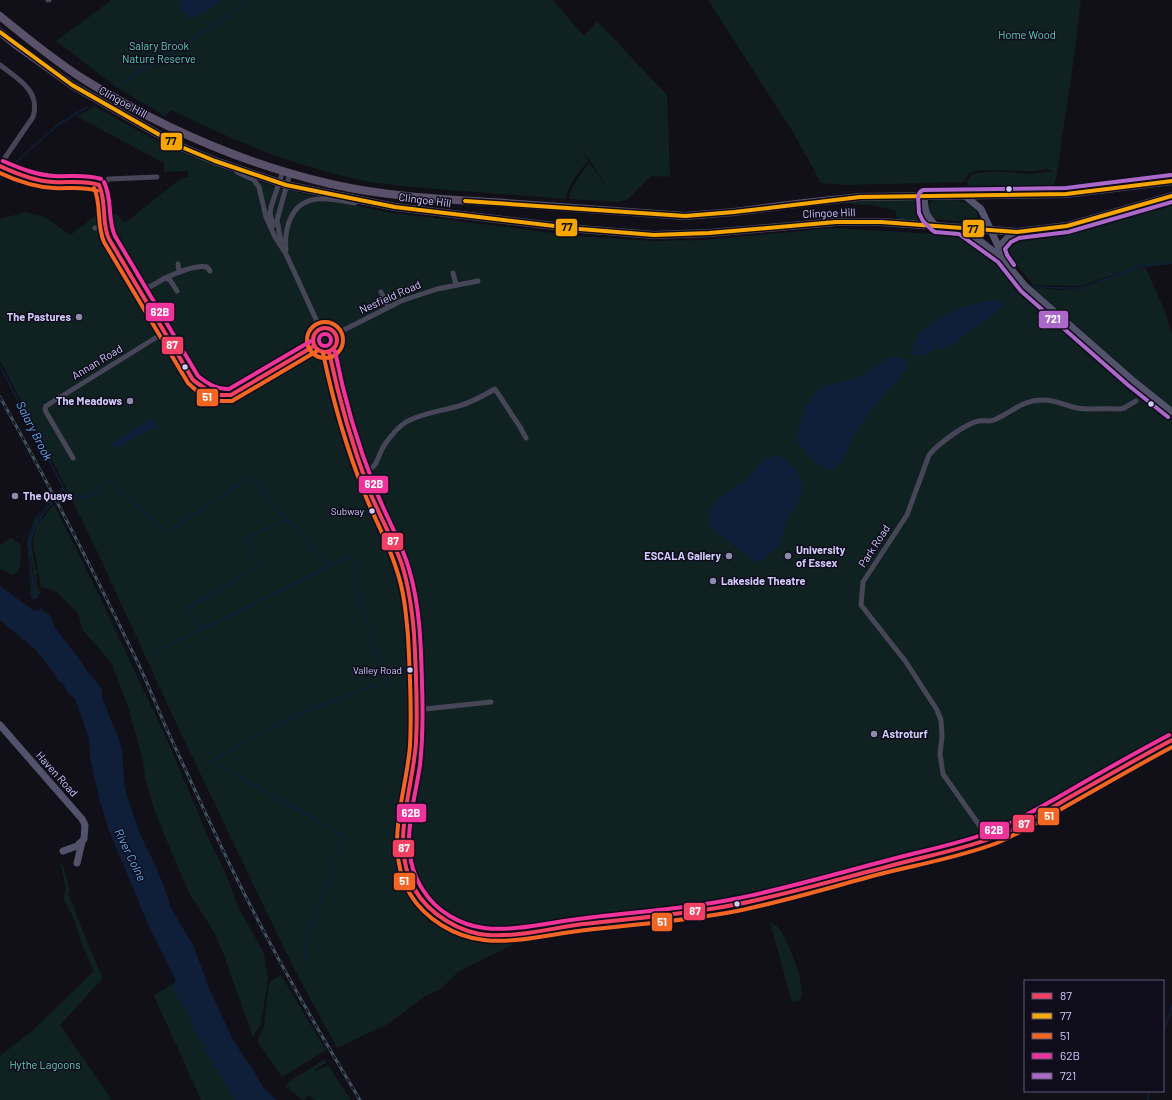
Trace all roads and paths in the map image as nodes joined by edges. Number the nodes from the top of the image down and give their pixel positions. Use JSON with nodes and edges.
{"nodes":[{"id":1,"x":0,"y":16,"type":"edge"},
{"id":2,"x":0,"y":32,"type":"edge"},
{"id":3,"x":0,"y":65,"type":"edge"},
{"id":4,"x":215,"y":161,"type":"junction"},
{"id":5,"x":2,"y":166,"type":"edge"},
{"id":6,"x":286,"y":172,"type":"junction"},
{"id":7,"x":157,"y":177,"type":"dead end"},
{"id":8,"x":1172,"y":181,"type":"edge"},
{"id":9,"x":282,"y":184,"type":"junction"},
{"id":10,"x":99,"y":185,"type":"junction"},
{"id":11,"x":924,"y":196,"type":"junction"},
{"id":12,"x":965,"y":196,"type":"junction"},
{"id":13,"x":1172,"y":196,"type":"edge"},
{"id":14,"x":386,"y":206,"type":"junction"},
{"id":15,"x":105,"y":224,"type":"junction"},
{"id":16,"x":936,"y":226,"type":"junction"},
{"id":17,"x":95,"y":228,"type":"dead end"},
{"id":18,"x":961,"y":228,"type":"junction"},
{"id":19,"x":990,"y":231,"type":"junction"},
{"id":20,"x":1017,"y":232,"type":"junction"},
{"id":21,"x":275,"y":237,"type":"junction"},
{"id":22,"x":282,"y":245,"type":"junction"},
{"id":23,"x":999,"y":248,"type":"junction"},
{"id":24,"x":286,"y":254,"type":"junction"},
{"id":25,"x":1002,"y":258,"type":"junction"},
{"id":26,"x":178,"y":264,"type":"dead end"},
{"id":27,"x":210,"y":271,"type":"dead end"},
{"id":28,"x":179,"y":272,"type":"junction"},
{"id":29,"x":453,"y":273,"type":"dead end"},
{"id":30,"x":166,"y":278,"type":"junction"},
{"id":31,"x":478,"y":281,"type":"dead end"},
{"id":32,"x":456,"y":284,"type":"junction"},
{"id":33,"x":177,"y":291,"type":"dead end"},
{"id":34,"x":141,"y":292,"type":"junction"},
{"id":35,"x":381,"y":292,"type":"dead end"},
{"id":36,"x":388,"y":307,"type":"junction"},
{"id":37,"x":320,"y":328,"type":"junction"},
{"id":38,"x":165,"y":332,"type":"junction"},
{"id":39,"x":336,"y":334,"type":"junction"},
{"id":40,"x":314,"y":346,"type":"junction"},
{"id":41,"x":329,"y":352,"type":"junction"},
{"id":42,"x":263,"y":376,"type":"junction"},
{"id":43,"x":267,"y":382,"type":"dead end"},
{"id":44,"x":1136,"y":401,"type":"dead end"},
{"id":45,"x":1172,"y":412,"type":"edge"},
{"id":46,"x":526,"y":438,"type":"dead end"},
{"id":47,"x":73,"y":458,"type":"dead end"},
{"id":48,"x":363,"y":472,"type":"junction"},
{"id":49,"x":492,"y":702,"type":"dead end"},
{"id":50,"x":416,"y":710,"type":"junction"},
{"id":51,"x":0,"y":725,"type":"edge"},
{"id":52,"x":1172,"y":740,"type":"edge"},
{"id":53,"x":990,"y":839,"type":"junction"},
{"id":54,"x":82,"y":842,"type":"junction"},
{"id":55,"x":63,"y":851,"type":"dead end"},
{"id":56,"x":77,"y":863,"type":"dead end"}],
"edges":[{"from":1,"to":6,"type":"main road","name":"Clingoe Hill"},
{"from":2,"to":4,"type":"main road","name":"Clingoe Hill"},
{"from":3,"to":5,"type":"street"},
{"from":4,"to":9,"type":"main road","name":"Clingoe Hill"},
{"from":4,"to":21,"type":"street"},
{"from":5,"to":10,"type":"street"},
{"from":6,"to":9,"type":"street"},
{"from":6,"to":9,"type":"street"},
{"from":6,"to":11,"type":"main road","name":"Clingoe Hill"},
{"from":7,"to":10,"type":"street"},
{"from":8,"to":12,"type":"main road","name":"Clingoe Hill"},
{"from":9,"to":14,"type":"main road","name":"Clingoe Hill"},
{"from":9,"to":21,"type":"street"},
{"from":9,"to":22,"type":"street"},
{"from":10,"to":15,"type":"street"},
{"from":11,"to":12,"type":"main road","name":"Clingoe Hill"},
{"from":11,"to":16,"type":"main road"},
{"from":12,"to":19,"type":"main road"},
{"from":13,"to":20,"type":"main road","name":"Clingoe Hill"},
{"from":14,"to":16,"type":"main road","name":"Clingoe Hill"},
{"from":14,"to":24,"type":"street"},
{"from":15,"to":17,"type":"street"},
{"from":15,"to":34,"type":"street"},
{"from":16,"to":18,"type":"main road","name":"Clingoe Hill"},
{"from":18,"to":19,"type":"main road","name":"Clingoe Hill"},
{"from":18,"to":25,"type":"main road"},
{"from":19,"to":20,"type":"main road","name":"Clingoe Hill"},
{"from":19,"to":23,"type":"main road"},
{"from":20,"to":23,"type":"main road"},
{"from":21,"to":22,"type":"street"},
{"from":22,"to":24,"type":"street"},
{"from":23,"to":25,"type":"main road"},
{"from":24,"to":37,"type":"street"},
{"from":25,"to":45,"type":"main road"},
{"from":26,"to":28,"type":"street"},
{"from":27,"to":28,"type":"street"},
{"from":28,"to":30,"type":"street"},
{"from":29,"to":32,"type":"street"},
{"from":30,"to":33,"type":"street"},
{"from":30,"to":34,"type":"street"},
{"from":31,"to":32,"type":"street","name":"Nesfield Road"},
{"from":32,"to":36,"type":"street","name":"Nesfield Road"},
{"from":34,"to":38,"type":"street"},
{"from":35,"to":36,"type":"street"},
{"from":36,"to":39,"type":"street","name":"Nesfield Road"},
{"from":37,"to":39,"type":"street"},
{"from":37,"to":40,"type":"street"},
{"from":38,"to":42,"type":"street"},
{"from":38,"to":47,"type":"street","name":"Annan Road"},
{"from":39,"to":41,"type":"street"},
{"from":40,"to":41,"type":"street"},
{"from":40,"to":42,"type":"street"},
{"from":41,"to":48,"type":"street"},
{"from":42,"to":43,"type":"street"},
{"from":44,"to":53,"type":"street","name":"Park Road"},
{"from":46,"to":48,"type":"street"},
{"from":48,"to":50,"type":"street"},
{"from":49,"to":50,"type":"street"},
{"from":50,"to":53,"type":"street"},
{"from":51,"to":54,"type":"main road","name":"Haven Road"},
{"from":52,"to":53,"type":"street"},
{"from":54,"to":55,"type":"main road"},
{"from":54,"to":56,"type":"main road","name":"Haven Road"}]}
